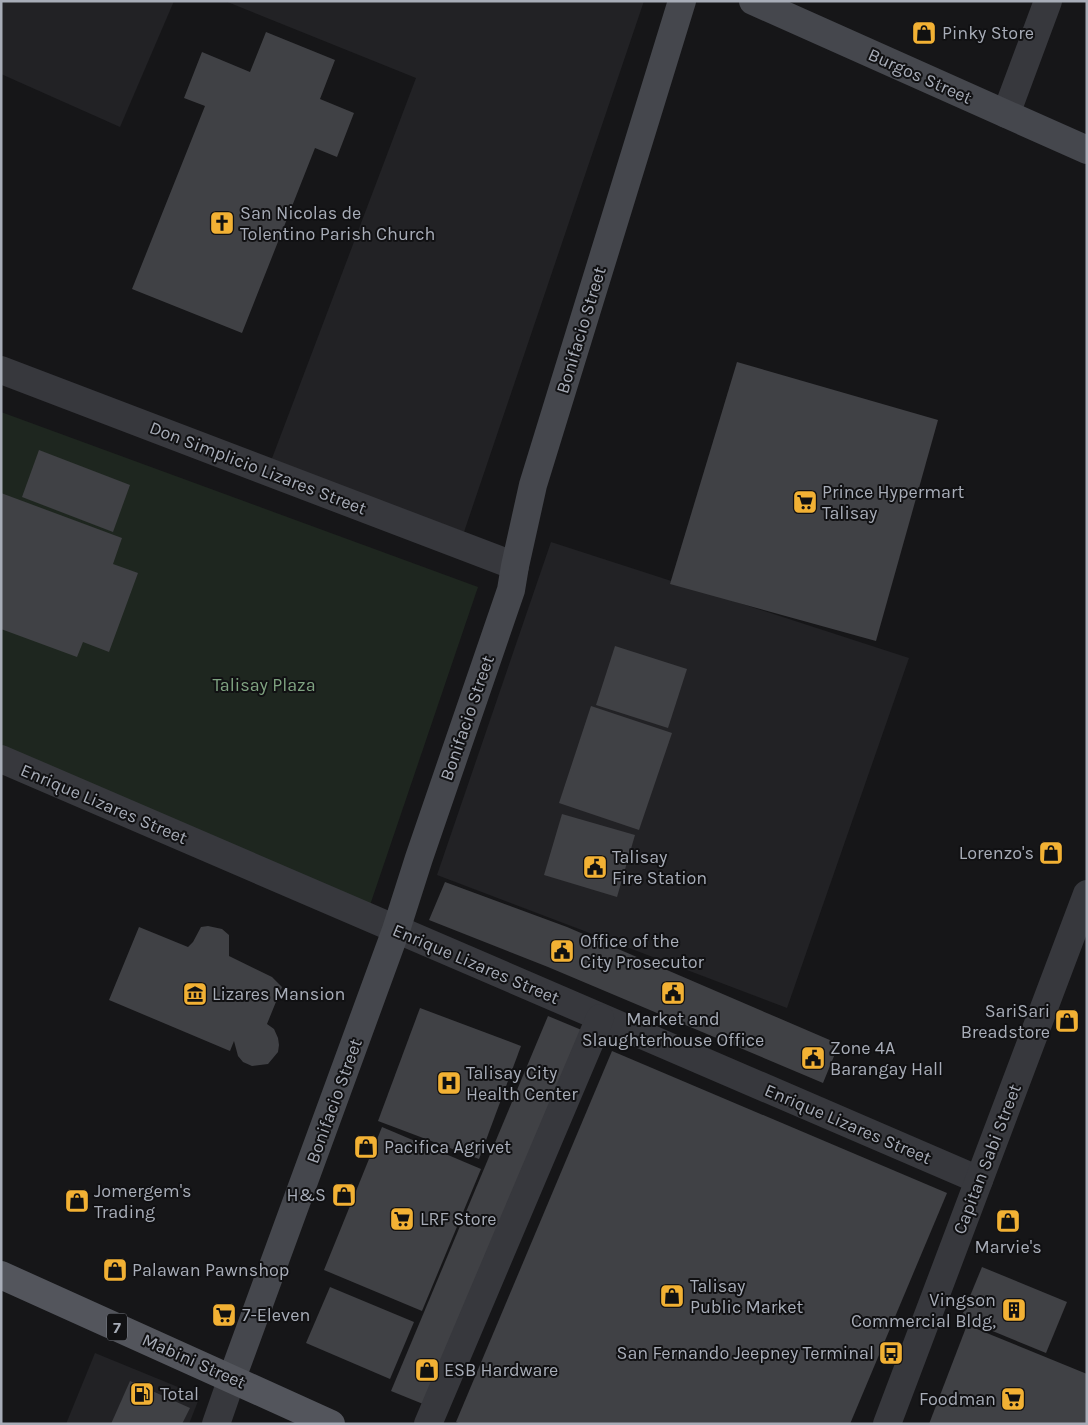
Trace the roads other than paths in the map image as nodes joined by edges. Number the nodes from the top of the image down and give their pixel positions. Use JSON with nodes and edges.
{"nodes":[{"id":1,"x":682,"y":1,"type":"edge"},
{"id":2,"x":753,"y":1,"type":"edge"},
{"id":3,"x":1048,"y":1,"type":"edge"},
{"id":4,"x":1006,"y":114,"type":"junction"},
{"id":5,"x":1087,"y":150,"type":"edge"},
{"id":6,"x":1,"y":370,"type":"edge"},
{"id":7,"x":515,"y":566,"type":"junction"},
{"id":8,"x":1,"y":759,"type":"edge"},
{"id":9,"x":1087,"y":894,"type":"edge"},
{"id":10,"x":396,"y":930,"type":"junction"},
{"id":11,"x":600,"y":1018,"type":"junction"},
{"id":12,"x":979,"y":1180,"type":"junction"},
{"id":13,"x":1,"y":1275,"type":"edge"},
{"id":14,"x":232,"y":1378,"type":"junction"},
{"id":15,"x":216,"y":1424,"type":"edge"},
{"id":16,"x":331,"y":1424,"type":"edge"},
{"id":17,"x":428,"y":1424,"type":"edge"},
{"id":18,"x":887,"y":1424,"type":"edge"}],
"edges":[{"from":1,"to":7,"type":"street","name":"Bonifacio Street"},
{"from":2,"to":4,"type":"street","name":"Burgos Street"},
{"from":3,"to":4,"type":"street"},
{"from":4,"to":5,"type":"street","name":"Burgos Street"},
{"from":6,"to":7,"type":"street","name":"Don Simplicio Lizares Street"},
{"from":7,"to":10,"type":"street","name":"Bonifacio Street"},
{"from":8,"to":10,"type":"street","name":"Enrique Lizares Street"},
{"from":9,"to":12,"type":"street","name":"Capitan Sabi Street"},
{"from":10,"to":11,"type":"street","name":"Enrique Lizares Street"},
{"from":10,"to":14,"type":"street","name":"Bonifacio Street"},
{"from":11,"to":12,"type":"street","name":"Enrique Lizares Street"},
{"from":11,"to":17,"type":"street"},
{"from":12,"to":18,"type":"street","name":"Capitan Sabi Street"},
{"from":13,"to":14,"type":"main road","name":"Mabini Street","number":"7"},
{"from":14,"to":15,"type":"street","name":"Bonifacio Street"},
{"from":14,"to":16,"type":"main road","name":"Mabini Street","number":"7"}]}
